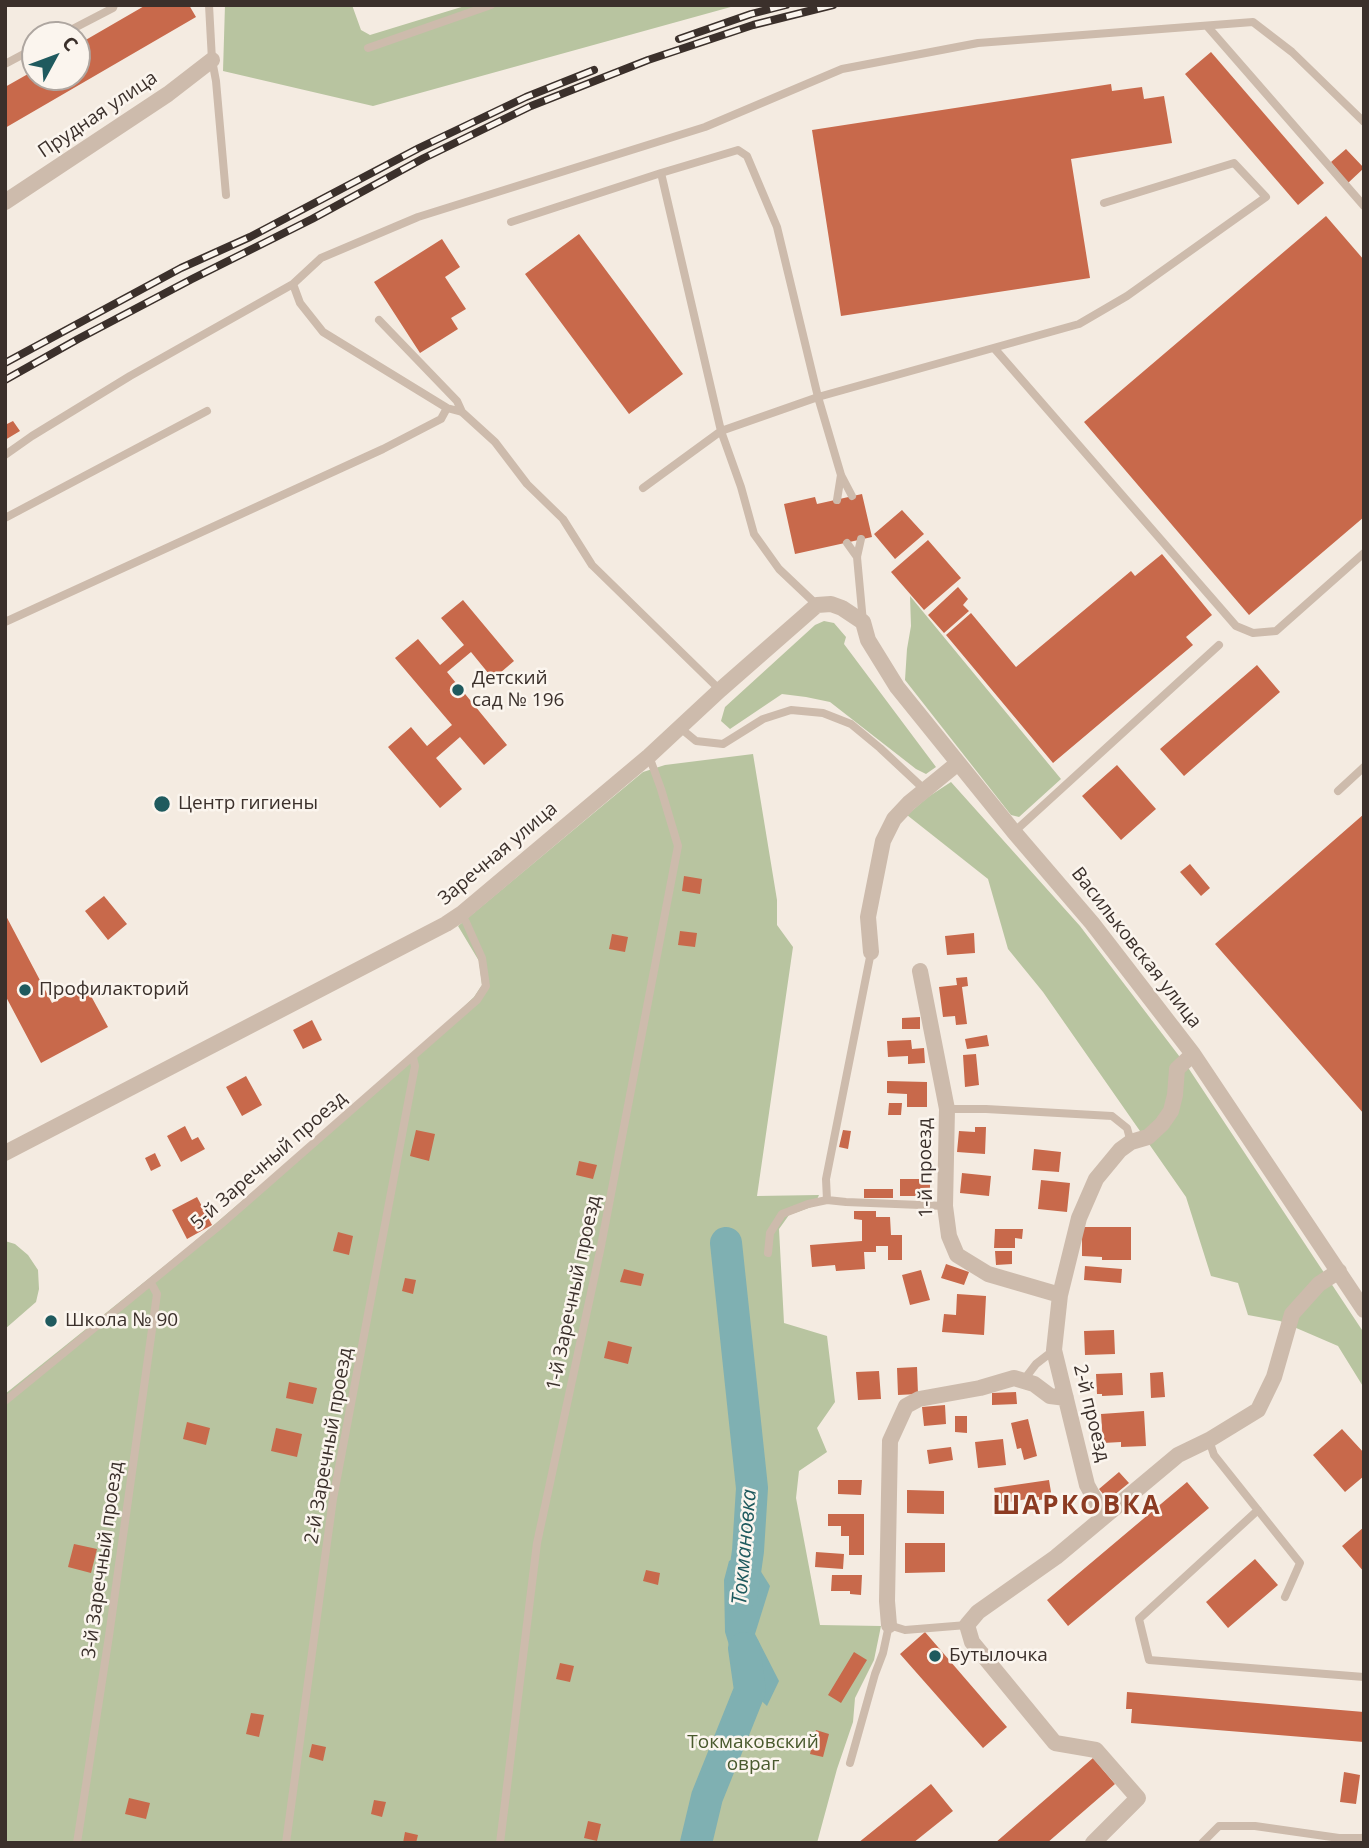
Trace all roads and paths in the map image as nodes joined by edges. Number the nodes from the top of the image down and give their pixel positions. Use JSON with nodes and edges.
{"nodes":[{"id":1,"x":114,"y":5,"type":"edge"},
{"id":2,"x":209,"y":5,"type":"edge"},
{"id":3,"x":491,"y":5,"type":"edge"},
{"id":4,"x":88,"y":21,"type":"edge"},
{"id":5,"x":1207,"y":26,"type":"junction"},
{"id":6,"x":368,"y":48,"type":"dead end"},
{"id":7,"x":21,"y":55,"type":"edge"},
{"id":8,"x":212,"y":60,"type":"junction"},
{"id":9,"x":5,"y":64,"type":"edge"},
{"id":10,"x":1364,"y":122,"type":"edge"},
{"id":11,"x":661,"y":173,"type":"junction"},
{"id":12,"x":226,"y":195,"type":"dead end"},
{"id":13,"x":5,"y":202,"type":"edge"},
{"id":14,"x":1104,"y":202,"type":"dead end"},
{"id":15,"x":1364,"y":206,"type":"edge"},
{"id":16,"x":511,"y":222,"type":"dead end"},
{"id":17,"x":292,"y":284,"type":"junction"},
{"id":18,"x":379,"y":320,"type":"dead end"},
{"id":19,"x":994,"y":348,"type":"junction"},
{"id":20,"x":818,"y":397,"type":"junction"},
{"id":21,"x":447,"y":408,"type":"junction"},
{"id":22,"x":206,"y":411,"type":"dead end"},
{"id":23,"x":461,"y":412,"type":"junction"},
{"id":24,"x":721,"y":431,"type":"junction"},
{"id":25,"x":5,"y":455,"type":"edge"},
{"id":26,"x":841,"y":475,"type":"junction"},
{"id":27,"x":642,"y":488,"type":"dead end"},
{"id":28,"x":852,"y":496,"type":"dead end"},
{"id":29,"x":836,"y":500,"type":"dead end"},
{"id":30,"x":5,"y":518,"type":"edge"},
{"id":31,"x":862,"y":539,"type":"dead end"},
{"id":32,"x":847,"y":542,"type":"dead end"},
{"id":33,"x":1364,"y":553,"type":"edge"},
{"id":34,"x":857,"y":557,"type":"junction"},
{"id":35,"x":817,"y":605,"type":"junction"},
{"id":36,"x":5,"y":622,"type":"edge"},
{"id":37,"x":863,"y":622,"type":"junction"},
{"id":38,"x":1219,"y":645,"type":"dead end"},
{"id":39,"x":720,"y":690,"type":"junction"},
{"id":40,"x":679,"y":727,"type":"junction"},
{"id":41,"x":649,"y":756,"type":"junction"},
{"id":42,"x":958,"y":763,"type":"junction"},
{"id":43,"x":1364,"y":767,"type":"edge"},
{"id":44,"x":925,"y":790,"type":"junction"},
{"id":45,"x":1338,"y":791,"type":"dead end"},
{"id":46,"x":1014,"y":832,"type":"junction"},
{"id":47,"x":461,"y":914,"type":"junction"},
{"id":48,"x":871,"y":952,"type":"joint"},
{"id":49,"x":920,"y":971,"type":"dead end"},
{"id":50,"x":1194,"y":1054,"type":"junction"},
{"id":51,"x":413,"y":1058,"type":"junction"},
{"id":52,"x":947,"y":1108,"type":"junction"},
{"id":53,"x":1132,"y":1142,"type":"junction"},
{"id":54,"x":5,"y":1153,"type":"edge"},
{"id":55,"x":827,"y":1200,"type":"junction"},
{"id":56,"x":945,"y":1206,"type":"junction"},
{"id":57,"x":768,"y":1253,"type":"dead end"},
{"id":58,"x":1339,"y":1271,"type":"junction"},
{"id":59,"x":151,"y":1283,"type":"junction"},
{"id":60,"x":1060,"y":1295,"type":"junction"},
{"id":61,"x":1364,"y":1310,"type":"edge"},
{"id":62,"x":1054,"y":1350,"type":"junction"},
{"id":63,"x":1023,"y":1381,"type":"junction"},
{"id":64,"x":1066,"y":1398,"type":"junction"},
{"id":65,"x":5,"y":1401,"type":"edge"},
{"id":66,"x":1209,"y":1440,"type":"junction"},
{"id":67,"x":1258,"y":1510,"type":"junction"},
{"id":68,"x":1104,"y":1516,"type":"junction"},
{"id":69,"x":1285,"y":1597,"type":"dead end"},
{"id":70,"x":889,"y":1625,"type":"junction"},
{"id":71,"x":968,"y":1625,"type":"junction"},
{"id":72,"x":1364,"y":1678,"type":"edge"},
{"id":73,"x":850,"y":1763,"type":"dead end"},
{"id":74,"x":1364,"y":1837,"type":"edge"},
{"id":75,"x":77,"y":1843,"type":"edge"},
{"id":76,"x":286,"y":1843,"type":"edge"},
{"id":77,"x":500,"y":1843,"type":"edge"},
{"id":78,"x":1093,"y":1843,"type":"edge"},
{"id":79,"x":1202,"y":1843,"type":"edge"}],
"edges":[{"from":1,"to":4,"type":"lane"},
{"from":2,"to":8,"type":"lane"},
{"from":3,"to":6,"type":"lane"},
{"from":5,"to":10,"type":"lane"},
{"from":5,"to":15,"type":"lane"},
{"from":5,"to":17,"type":"lane"},
{"from":7,"to":9,"type":"lane"},
{"from":8,"to":12,"type":"lane"},
{"from":8,"to":13,"type":"street","name":"Прудная улица"},
{"from":11,"to":16,"type":"lane"},
{"from":11,"to":20,"type":"lane"},
{"from":11,"to":24,"type":"lane"},
{"from":14,"to":19,"type":"lane"},
{"from":17,"to":21,"type":"lane"},
{"from":17,"to":25,"type":"lane"},
{"from":18,"to":23,"type":"lane"},
{"from":19,"to":20,"type":"lane"},
{"from":19,"to":33,"type":"lane"},
{"from":20,"to":24,"type":"lane"},
{"from":20,"to":26,"type":"lane"},
{"from":21,"to":23,"type":"lane"},
{"from":21,"to":36,"type":"lane"},
{"from":22,"to":30,"type":"lane"},
{"from":23,"to":39,"type":"lane"},
{"from":24,"to":27,"type":"lane"},
{"from":24,"to":35,"type":"lane"},
{"from":26,"to":28,"type":"lane"},
{"from":26,"to":29,"type":"lane"},
{"from":31,"to":34,"type":"lane"},
{"from":32,"to":34,"type":"lane"},
{"from":34,"to":37,"type":"lane"},
{"from":35,"to":37,"type":"street"},
{"from":35,"to":39,"type":"street","name":"Заречная улица"},
{"from":37,"to":42,"type":"street","name":"Васильковская улица"},
{"from":38,"to":46,"type":"lane"},
{"from":39,"to":40,"type":"street","name":"Заречная улица"},
{"from":40,"to":41,"type":"street","name":"Заречная улица"},
{"from":40,"to":44,"type":"lane"},
{"from":41,"to":47,"type":"street","name":"Заречная улица"},
{"from":41,"to":77,"type":"lane","name":"1-й Заречный проезд"},
{"from":42,"to":44,"type":"street"},
{"from":42,"to":46,"type":"street","name":"Васильковская улица"},
{"from":43,"to":45,"type":"lane"},
{"from":44,"to":48,"type":"street"},
{"from":46,"to":50,"type":"street","name":"Васильковская улица"},
{"from":47,"to":51,"type":"lane","name":"5-й Заречный проезд"},
{"from":47,"to":54,"type":"street","name":"Заречная улица"},
{"from":48,"to":55,"type":"lane"},
{"from":49,"to":52,"type":"street","name":"1-й проезд"},
{"from":50,"to":53,"type":"street","name":"2-й проезд"},
{"from":50,"to":58,"type":"street","name":"Васильковская улица"},
{"from":51,"to":59,"type":"lane","name":"5-й Заречный проезд"},
{"from":51,"to":76,"type":"lane","name":"2-й Заречный проезд"},
{"from":52,"to":53,"type":"lane"},
{"from":52,"to":56,"type":"street","name":"1-й проезд"},
{"from":53,"to":60,"type":"street","name":"2-й проезд"},
{"from":55,"to":56,"type":"lane"},
{"from":55,"to":57,"type":"lane"},
{"from":56,"to":60,"type":"street","name":"1-й проезд"},
{"from":58,"to":61,"type":"street","name":"Васильковская улица"},
{"from":58,"to":66,"type":"street"},
{"from":59,"to":65,"type":"lane","name":"5-й Заречный проезд"},
{"from":59,"to":75,"type":"lane","name":"3-й Заречный проезд"},
{"from":60,"to":62,"type":"street","name":"2-й проезд"},
{"from":62,"to":63,"type":"lane"},
{"from":62,"to":64,"type":"street","name":"2-й проезд"},
{"from":63,"to":64,"type":"street"},
{"from":63,"to":70,"type":"street"},
{"from":64,"to":68,"type":"street","name":"2-й проезд"},
{"from":66,"to":67,"type":"lane"},
{"from":66,"to":68,"type":"street"},
{"from":67,"to":69,"type":"lane"},
{"from":67,"to":72,"type":"lane"},
{"from":68,"to":71,"type":"street"},
{"from":70,"to":71,"type":"lane"},
{"from":70,"to":73,"type":"lane"},
{"from":71,"to":78,"type":"street"},
{"from":74,"to":79,"type":"lane"}]}
